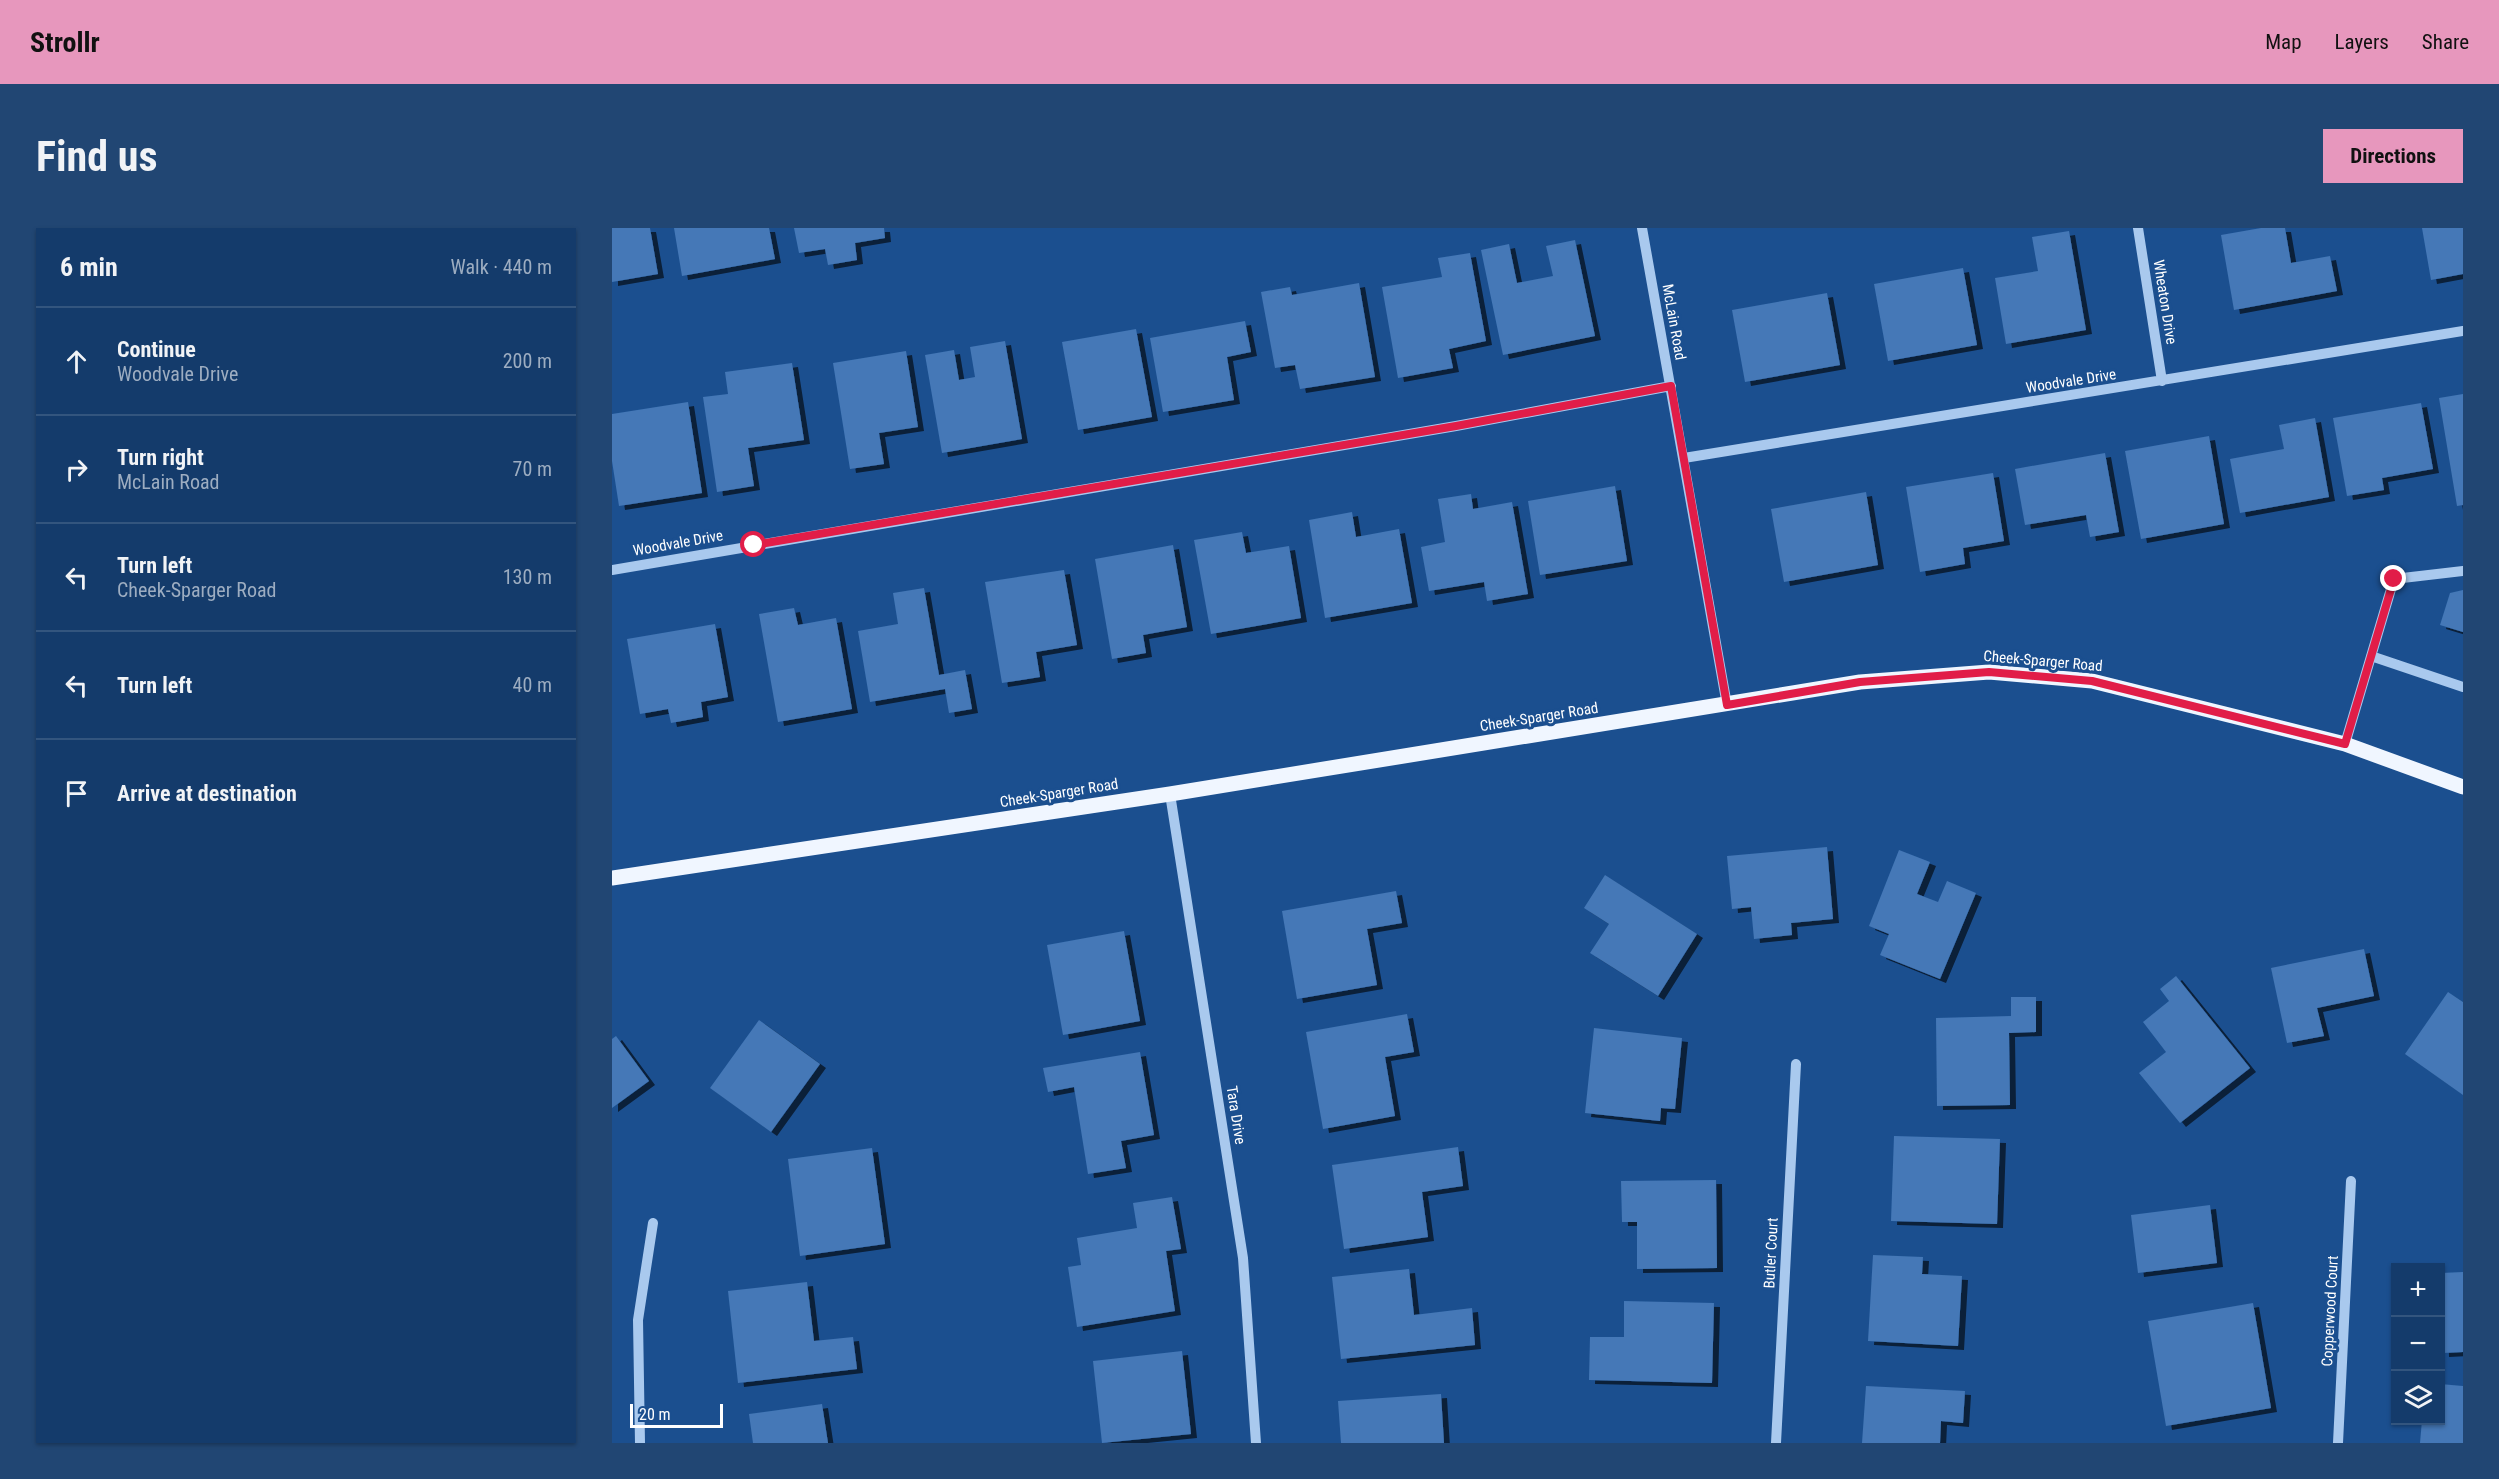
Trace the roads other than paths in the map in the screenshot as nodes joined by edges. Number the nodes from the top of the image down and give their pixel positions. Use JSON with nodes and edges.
{"nodes":[{"id":1,"x":1642,"y":228,"type":"edge"},
{"id":2,"x":2138,"y":228,"type":"edge"},
{"id":3,"x":2463,"y":331,"type":"edge"},
{"id":4,"x":2162,"y":381,"type":"junction"},
{"id":5,"x":1671,"y":386,"type":"junction"},
{"id":6,"x":1684,"y":458,"type":"junction"},
{"id":7,"x":612,"y":570,"type":"edge"},
{"id":8,"x":2463,"y":571,"type":"edge"},
{"id":9,"x":2371,"y":656,"type":"junction"},
{"id":10,"x":2463,"y":687,"type":"edge"},
{"id":11,"x":1727,"y":705,"type":"junction"},
{"id":12,"x":2345,"y":744,"type":"junction"},
{"id":13,"x":2463,"y":786,"type":"edge"},
{"id":14,"x":1170,"y":794,"type":"junction"},
{"id":15,"x":612,"y":878,"type":"edge"},
{"id":16,"x":1796,"y":1064,"type":"dead end"},
{"id":17,"x":2351,"y":1181,"type":"dead end"},
{"id":18,"x":653,"y":1223,"type":"dead end"},
{"id":19,"x":640,"y":1443,"type":"edge"},
{"id":20,"x":1256,"y":1443,"type":"edge"},
{"id":21,"x":1776,"y":1443,"type":"edge"},
{"id":22,"x":2338,"y":1443,"type":"edge"}],
"edges":[{"from":1,"to":5,"type":"street","name":"McLain Road"},
{"from":2,"to":4,"type":"street","name":"Wheaton Drive"},
{"from":3,"to":4,"type":"street","name":"Woodvale Drive"},
{"from":4,"to":6,"type":"street","name":"Woodvale Drive"},
{"from":5,"to":6,"type":"street","name":"McLain Road"},
{"from":5,"to":7,"type":"street","name":"Woodvale Drive"},
{"from":6,"to":11,"type":"street","name":"McLain Road"},
{"from":8,"to":9,"type":"street"},
{"from":9,"to":10,"type":"street"},
{"from":9,"to":12,"type":"street"},
{"from":11,"to":12,"type":"main road","name":"Cheek-Sparger Road"},
{"from":11,"to":14,"type":"main road","name":"Cheek-Sparger Road"},
{"from":12,"to":13,"type":"main road","name":"Cheek-Sparger Road"},
{"from":14,"to":15,"type":"main road","name":"Cheek-Sparger Road"},
{"from":14,"to":20,"type":"street","name":"Tara Drive"},
{"from":16,"to":21,"type":"street","name":"Butler Court"},
{"from":17,"to":22,"type":"street","name":"Copperwood Court"},
{"from":18,"to":19,"type":"street"}]}
